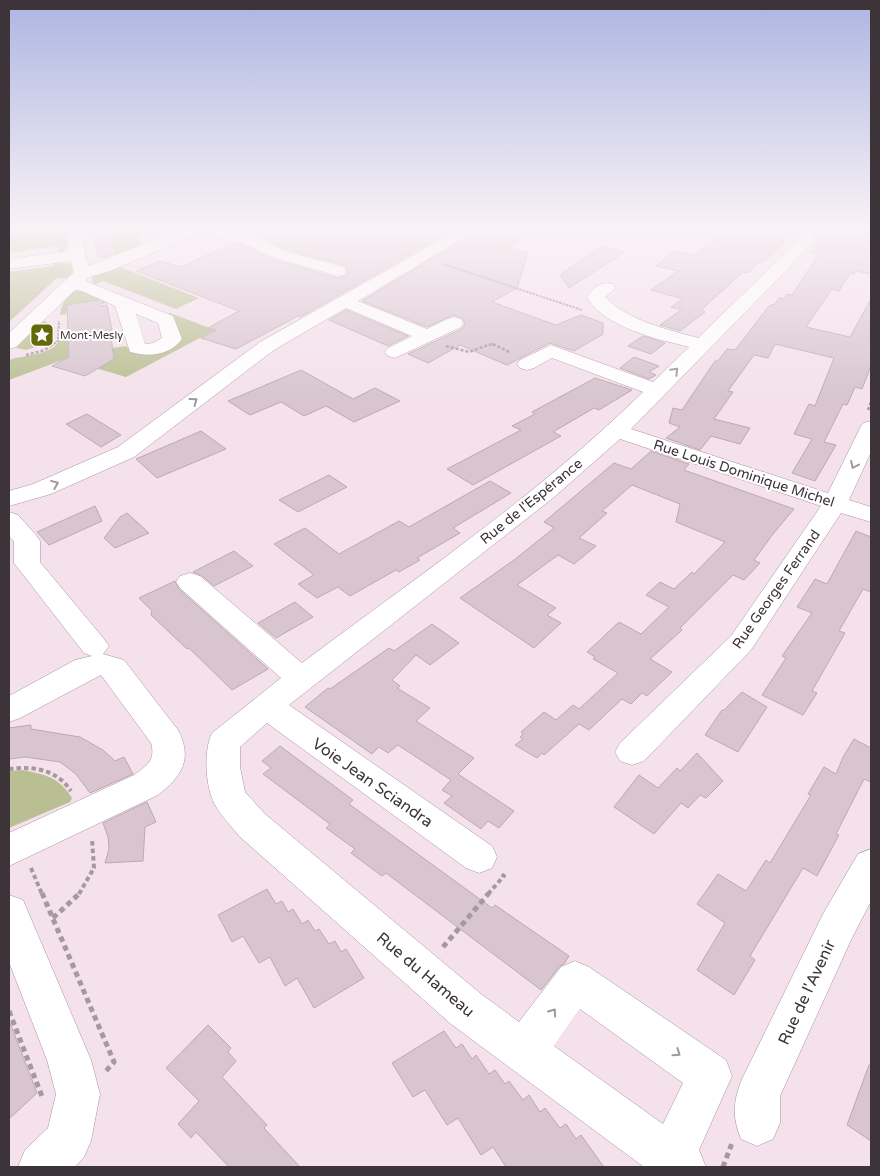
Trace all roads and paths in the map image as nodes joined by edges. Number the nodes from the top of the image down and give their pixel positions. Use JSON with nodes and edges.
{"nodes":[{"id":1,"x":71,"y":285,"type":"edge"},
{"id":2,"x":85,"y":285,"type":"edge"},
{"id":3,"x":372,"y":285,"type":"edge"},
{"id":4,"x":507,"y":285,"type":"edge"},
{"id":5,"x":762,"y":285,"type":"edge"},
{"id":6,"x":607,"y":288,"type":"dead end"},
{"id":7,"x":343,"y":301,"type":"junction"},
{"id":8,"x":123,"y":303,"type":"dead end"},
{"id":9,"x":588,"y":312,"type":"dead end"},
{"id":10,"x":454,"y":323,"type":"dead end"},
{"id":11,"x":426,"y":337,"type":"junction"},
{"id":12,"x":9,"y":343,"type":"edge"},
{"id":13,"x":701,"y":345,"type":"junction"},
{"id":14,"x":395,"y":352,"type":"dead end"},
{"id":15,"x":530,"y":363,"type":"joint"},
{"id":16,"x":656,"y":390,"type":"junction"},
{"id":17,"x":871,"y":428,"type":"edge"},
{"id":18,"x":616,"y":431,"type":"junction"},
{"id":19,"x":9,"y":499,"type":"edge"},
{"id":20,"x":836,"y":502,"type":"junction"},
{"id":21,"x":871,"y":515,"type":"edge"},
{"id":22,"x":9,"y":520,"type":"edge"},
{"id":23,"x":190,"y":582,"type":"dead end"},
{"id":24,"x":94,"y":646,"type":"dead end"},
{"id":25,"x":301,"y":679,"type":"junction"},
{"id":26,"x":266,"y":706,"type":"junction"},
{"id":27,"x":9,"y":710,"type":"edge"},
{"id":28,"x":224,"y":742,"type":"joint"},
{"id":29,"x":632,"y":752,"type":"dead end"},
{"id":30,"x":9,"y":769,"type":"edge"},
{"id":31,"x":72,"y":793,"type":"dead end"},
{"id":32,"x":90,"y":832,"type":"dead end"},
{"id":33,"x":19,"y":857,"type":"edge"},
{"id":34,"x":479,"y":857,"type":"joint"},
{"id":35,"x":871,"y":865,"type":"edge"},
{"id":36,"x":9,"y":913,"type":"edge"},
{"id":37,"x":422,"y":972,"type":"junction"},
{"id":38,"x":9,"y":1011,"type":"edge"},
{"id":39,"x":524,"y":1051,"type":"junction"},
{"id":40,"x":44,"y":1102,"type":"dead end"},
{"id":41,"x":743,"y":1129,"type":"joint"},
{"id":42,"x":55,"y":1154,"type":"edge"},
{"id":43,"x":677,"y":1162,"type":"edge"},
{"id":44,"x":723,"y":1167,"type":"edge"}],
"edges":[{"from":1,"to":12,"type":"street"},
{"from":2,"to":8,"type":"street"},
{"from":3,"to":7,"type":"street"},
{"from":4,"to":9,"type":"path"},
{"from":5,"to":13,"type":"street","name":"Rue de l'Espérance"},
{"from":6,"to":13,"type":"street"},
{"from":7,"to":11,"type":"street"},
{"from":19,"to":7,"type":"street","one_way":true},
{"from":10,"to":11,"type":"street"},
{"from":11,"to":14,"type":"street"},
{"from":11,"to":15,"type":"path"},
{"from":16,"to":13,"type":"street","name":"Rue de l'Espérance","one_way":true},
{"from":15,"to":16,"type":"street"},
{"from":16,"to":18,"type":"street","name":"Rue de l'Espérance"},
{"from":17,"to":20,"type":"street","name":"Rue Georges Ferrand","one_way":true},
{"from":18,"to":20,"type":"street","name":"Rue Louis Dominique Michel"},
{"from":18,"to":25,"type":"street","name":"Rue de l'Espérance"},
{"from":20,"to":21,"type":"street","name":"Rue Louis Dominique Michel"},
{"from":20,"to":29,"type":"street","name":"Rue Georges Ferrand"},
{"from":22,"to":24,"type":"street"},
{"from":23,"to":25,"type":"street"},
{"from":25,"to":26,"type":"street","name":"Rue de l'Espérance"},
{"from":26,"to":28,"type":"street","name":"Rue de l'Espérance"},
{"from":26,"to":34,"type":"street","name":"Voie Jean Sciandra"},
{"from":27,"to":33,"type":"street"},
{"from":28,"to":37,"type":"street","name":"Rue du Hameau"},
{"from":30,"to":31,"type":"path"},
{"from":32,"to":33,"type":"path"},
{"from":34,"to":37,"type":"path"},
{"from":35,"to":41,"type":"street","name":"Rue de l'Avenir"},
{"from":36,"to":42,"type":"street"},
{"from":37,"to":39,"type":"street","name":"Rue du Hameau"},
{"from":38,"to":40,"type":"path"},
{"from":39,"to":43,"type":"street","name":"Rue du Hameau"},
{"from":39,"to":43,"type":"street","one_way":true},
{"from":41,"to":44,"type":"path"}]}
